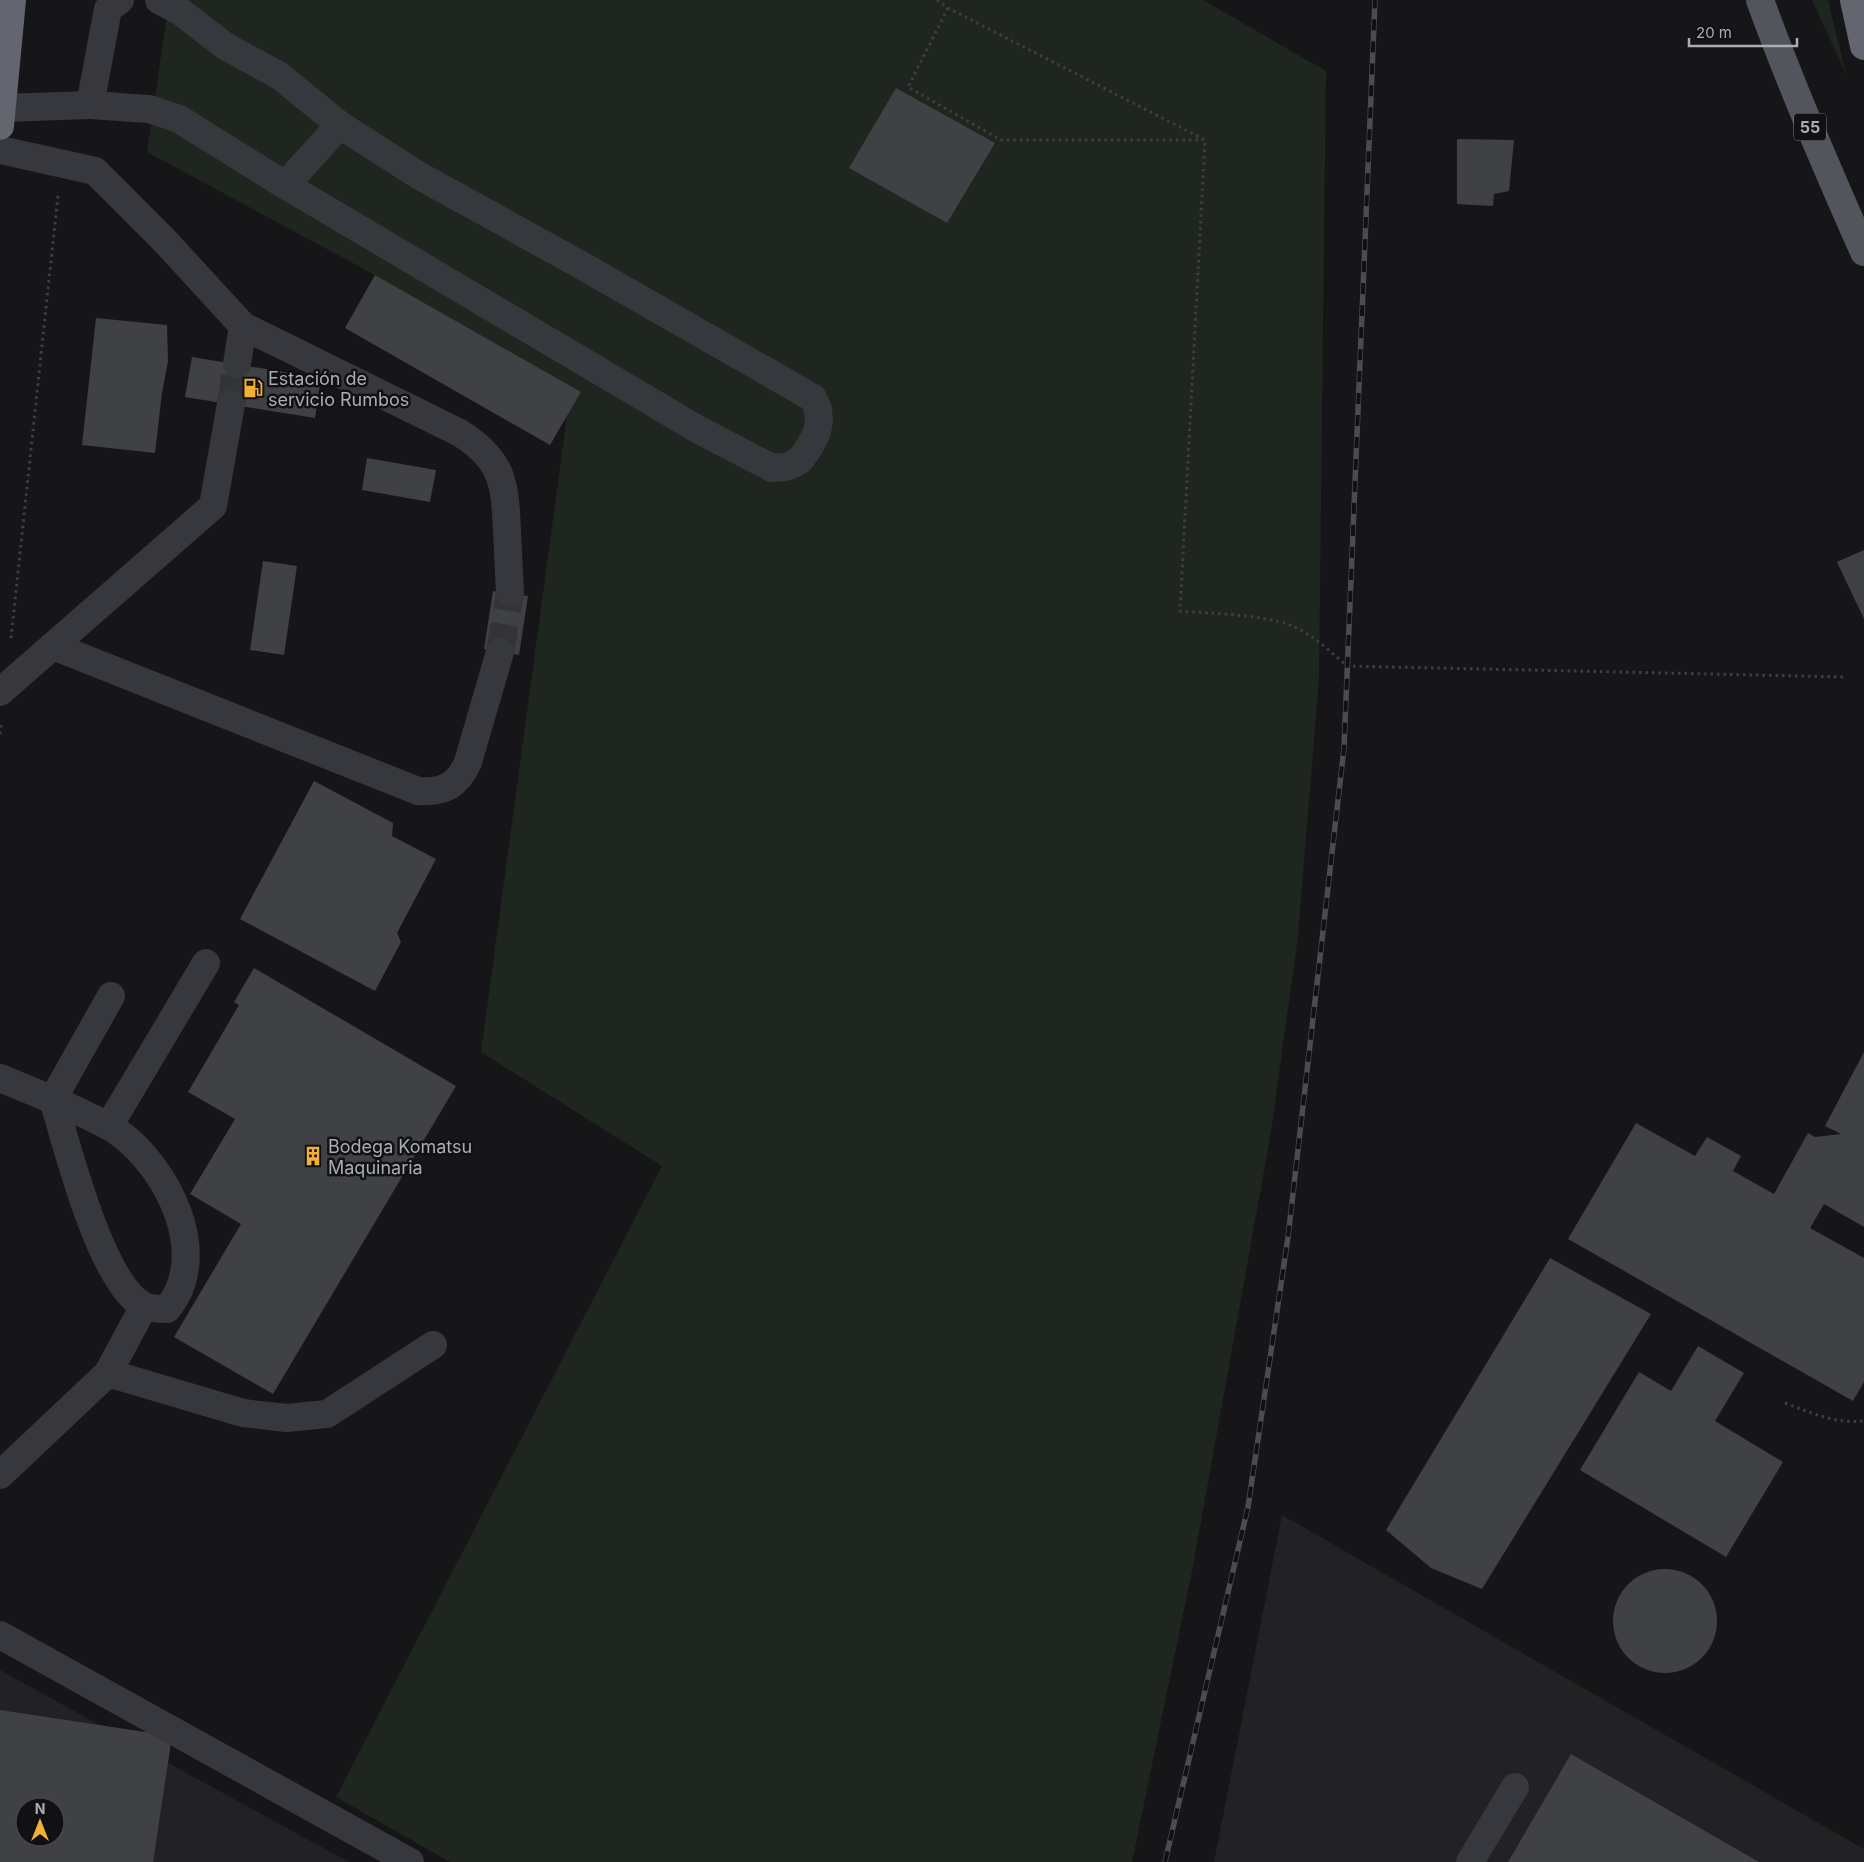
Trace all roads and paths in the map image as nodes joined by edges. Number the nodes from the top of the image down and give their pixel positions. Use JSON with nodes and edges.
{"nodes":[{"id":1,"x":12,"y":0,"type":"edge"},
{"id":2,"x":120,"y":0,"type":"edge"},
{"id":3,"x":158,"y":0,"type":"edge"},
{"id":4,"x":937,"y":0,"type":"edge"},
{"id":5,"x":1760,"y":0,"type":"edge"},
{"id":6,"x":1854,"y":0,"type":"edge"},
{"id":7,"x":948,"y":8,"type":"junction"},
{"id":8,"x":1864,"y":46,"type":"edge"},
{"id":9,"x":90,"y":105,"type":"junction"},
{"id":10,"x":1,"y":117,"type":"edge"},
{"id":11,"x":340,"y":125,"type":"junction"},
{"id":12,"x":1205,"y":140,"type":"junction"},
{"id":13,"x":0,"y":150,"type":"edge"},
{"id":14,"x":61,"y":164,"type":"junction"},
{"id":15,"x":286,"y":185,"type":"junction"},
{"id":16,"x":1864,"y":252,"type":"edge"},
{"id":17,"x":243,"y":326,"type":"junction"},
{"id":18,"x":237,"y":364,"type":"tunnel mouth"},
{"id":19,"x":231,"y":404,"type":"tunnel mouth"},
{"id":20,"x":510,"y":593,"type":"tunnel mouth"},
{"id":21,"x":11,"y":638,"type":"dead end"},
{"id":22,"x":53,"y":646,"type":"junction"},
{"id":23,"x":500,"y":652,"type":"tunnel mouth"},
{"id":24,"x":1845,"y":677,"type":"dead end"},
{"id":25,"x":3,"y":690,"type":"edge"},
{"id":26,"x":0,"y":734,"type":"edge"},
{"id":27,"x":206,"y":963,"type":"dead end"},
{"id":28,"x":111,"y":996,"type":"dead end"},
{"id":29,"x":0,"y":1078,"type":"edge"},
{"id":30,"x":53,"y":1099,"type":"junction"},
{"id":31,"x":109,"y":1126,"type":"junction"},
{"id":32,"x":144,"y":1306,"type":"junction"},
{"id":33,"x":433,"y":1345,"type":"dead end"},
{"id":34,"x":108,"y":1373,"type":"junction"},
{"id":35,"x":1785,"y":1403,"type":"dead end"},
{"id":36,"x":1864,"y":1421,"type":"edge"},
{"id":37,"x":0,"y":1475,"type":"edge"},
{"id":38,"x":0,"y":1635,"type":"edge"},
{"id":39,"x":1515,"y":1787,"type":"dead end"},
{"id":40,"x":410,"y":1862,"type":"edge"},
{"id":41,"x":1470,"y":1862,"type":"edge"}],
"edges":[{"from":1,"to":10,"type":"highway"},
{"from":2,"to":9,"type":"lane"},
{"from":3,"to":11,"type":"lane"},
{"from":4,"to":7,"type":"path"},
{"from":5,"to":16,"type":"main road","number":"55"},
{"from":6,"to":8,"type":"highway"},
{"from":7,"to":12,"type":"path"},
{"from":7,"to":12,"type":"path"},
{"from":9,"to":10,"type":"lane"},
{"from":9,"to":15,"type":"lane"},
{"from":11,"to":15,"type":"lane"},
{"from":11,"to":15,"type":"lane"},
{"from":12,"to":24,"type":"path"},
{"from":13,"to":14,"type":"lane"},
{"from":14,"to":17,"type":"lane"},
{"from":14,"to":21,"type":"path"},
{"from":17,"to":18,"type":"lane"},
{"from":17,"to":20,"type":"lane"},
{"from":19,"to":22,"type":"lane"},
{"from":22,"to":23,"type":"lane"},
{"from":22,"to":25,"type":"lane"},
{"from":25,"to":26,"type":"path"},
{"from":27,"to":31,"type":"lane"},
{"from":28,"to":30,"type":"lane"},
{"from":29,"to":30,"type":"lane"},
{"from":30,"to":31,"type":"lane"},
{"from":30,"to":32,"type":"lane"},
{"from":31,"to":32,"type":"lane"},
{"from":32,"to":34,"type":"lane"},
{"from":33,"to":34,"type":"lane"},
{"from":34,"to":37,"type":"lane"},
{"from":35,"to":36,"type":"path"},
{"from":38,"to":40,"type":"lane"},
{"from":39,"to":41,"type":"lane"}]}
